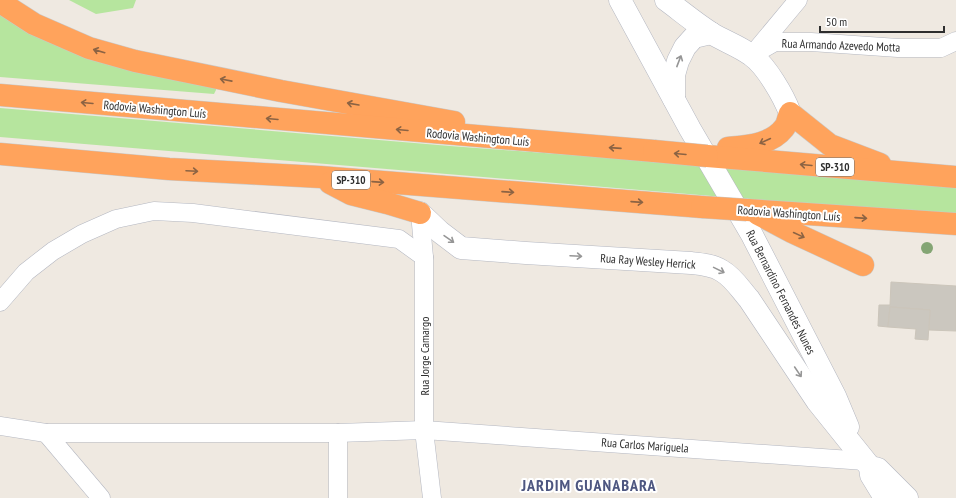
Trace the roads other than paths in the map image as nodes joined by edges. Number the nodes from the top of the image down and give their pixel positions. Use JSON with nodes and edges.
{"nodes":[{"id":1,"x":620,"y":0,"type":"edge"},
{"id":2,"x":666,"y":0,"type":"edge"},
{"id":3,"x":798,"y":0,"type":"edge"},
{"id":4,"x":0,"y":2,"type":"edge"},
{"id":5,"x":711,"y":33,"type":"junction"},
{"id":6,"x":956,"y":41,"type":"edge"},
{"id":7,"x":752,"y":55,"type":"junction"},
{"id":8,"x":0,"y":95,"type":"edge"},
{"id":9,"x":674,"y":99,"type":"junction"},
{"id":10,"x":790,"y":113,"type":"junction"},
{"id":11,"x":585,"y":146,"type":"junction"},
{"id":12,"x":0,"y":154,"type":"edge"},
{"id":13,"x":710,"y":156,"type":"junction"},
{"id":14,"x":0,"y":168,"type":"edge"},
{"id":15,"x":169,"y":170,"type":"junction"},
{"id":16,"x":904,"y":174,"type":"junction"},
{"id":17,"x":320,"y":177,"type":"junction"},
{"id":18,"x":956,"y":177,"type":"edge"},
{"id":19,"x":749,"y":210,"type":"junction"},
{"id":20,"x":420,"y":213,"type":"junction"},
{"id":21,"x":956,"y":224,"type":"edge"},
{"id":22,"x":424,"y":257,"type":"junction"},
{"id":23,"x":863,"y":265,"type":"dead end"},
{"id":24,"x":0,"y":302,"type":"edge"},
{"id":25,"x":0,"y":426,"type":"edge"},
{"id":26,"x":424,"y":430,"type":"junction"},
{"id":27,"x":46,"y":433,"type":"junction"},
{"id":28,"x":338,"y":433,"type":"junction"},
{"id":29,"x":868,"y":464,"type":"junction"},
{"id":30,"x":101,"y":498,"type":"edge"},
{"id":31,"x":338,"y":498,"type":"edge"},
{"id":32,"x":432,"y":498,"type":"edge"},
{"id":33,"x":885,"y":498,"type":"edge"},
{"id":34,"x":907,"y":498,"type":"edge"}],
"edges":[{"from":1,"to":9,"type":"street","name":"Rua Bernardino Fernandes Nunes"},
{"from":2,"to":5,"type":"street"},
{"from":3,"to":7,"type":"street","name":"Rua Armando Azevedo Motta"},
{"from":11,"to":4,"type":"highway","one_way":true},
{"from":5,"to":7,"type":"street"},
{"from":9,"to":5,"type":"street","one_way":true},
{"from":6,"to":7,"type":"street","name":"Rua Armando Azevedo Motta"},
{"from":7,"to":10,"type":"street"},
{"from":11,"to":8,"type":"highway","name":"Rodovia Washington Luís","number":"SP-310","one_way":true},
{"from":9,"to":29,"type":"street","name":"Rua Bernardino Fernandes Nunes"},
{"from":10,"to":13,"type":"highway","one_way":true},
{"from":10,"to":16,"type":"highway"},
{"from":13,"to":11,"type":"highway","name":"Rodovia Washington Luís","number":"SP-310","one_way":true,"bridge":true},
{"from":12,"to":15,"type":"highway","name":"Rodovia Washington Luís","number":"SP-310"},
{"from":16,"to":13,"type":"highway","name":"Rodovia Washington Luís","number":"SP-310","one_way":true},
{"from":14,"to":15,"type":"highway"},
{"from":15,"to":17,"type":"highway","name":"Rodovia Washington Luís","number":"SP-310","one_way":true},
{"from":16,"to":18,"type":"highway","name":"Rodovia Washington Luís","number":"SP-310"},
{"from":17,"to":19,"type":"highway","name":"Rodovia Washington Luís","number":"SP-310","one_way":true,"bridge":true},
{"from":17,"to":20,"type":"highway"},
{"from":19,"to":21,"type":"highway","name":"Rodovia Washington Luís","number":"SP-310","one_way":true},
{"from":19,"to":23,"type":"highway","one_way":true},
{"from":20,"to":22,"type":"street","name":"Rua Jorge Camargo"},
{"from":20,"to":29,"type":"street","name":"Rua Ray Wesley Herrick","one_way":true},
{"from":22,"to":24,"type":"street"},
{"from":22,"to":26,"type":"street","name":"Rua Jorge Camargo"},
{"from":25,"to":27,"type":"street","name":"Rua Carlos Mariguela"},
{"from":26,"to":28,"type":"street","name":"Rua Carlos Mariguela"},
{"from":26,"to":29,"type":"street","name":"Rua Carlos Mariguela"},
{"from":26,"to":32,"type":"street","name":"Rua Jorge Camargo"},
{"from":27,"to":28,"type":"street","name":"Rua Carlos Mariguela"},
{"from":27,"to":30,"type":"street"},
{"from":28,"to":31,"type":"street"},
{"from":29,"to":33,"type":"street"},
{"from":29,"to":34,"type":"street","name":"Rua Ray Wesley Herrick"}]}
